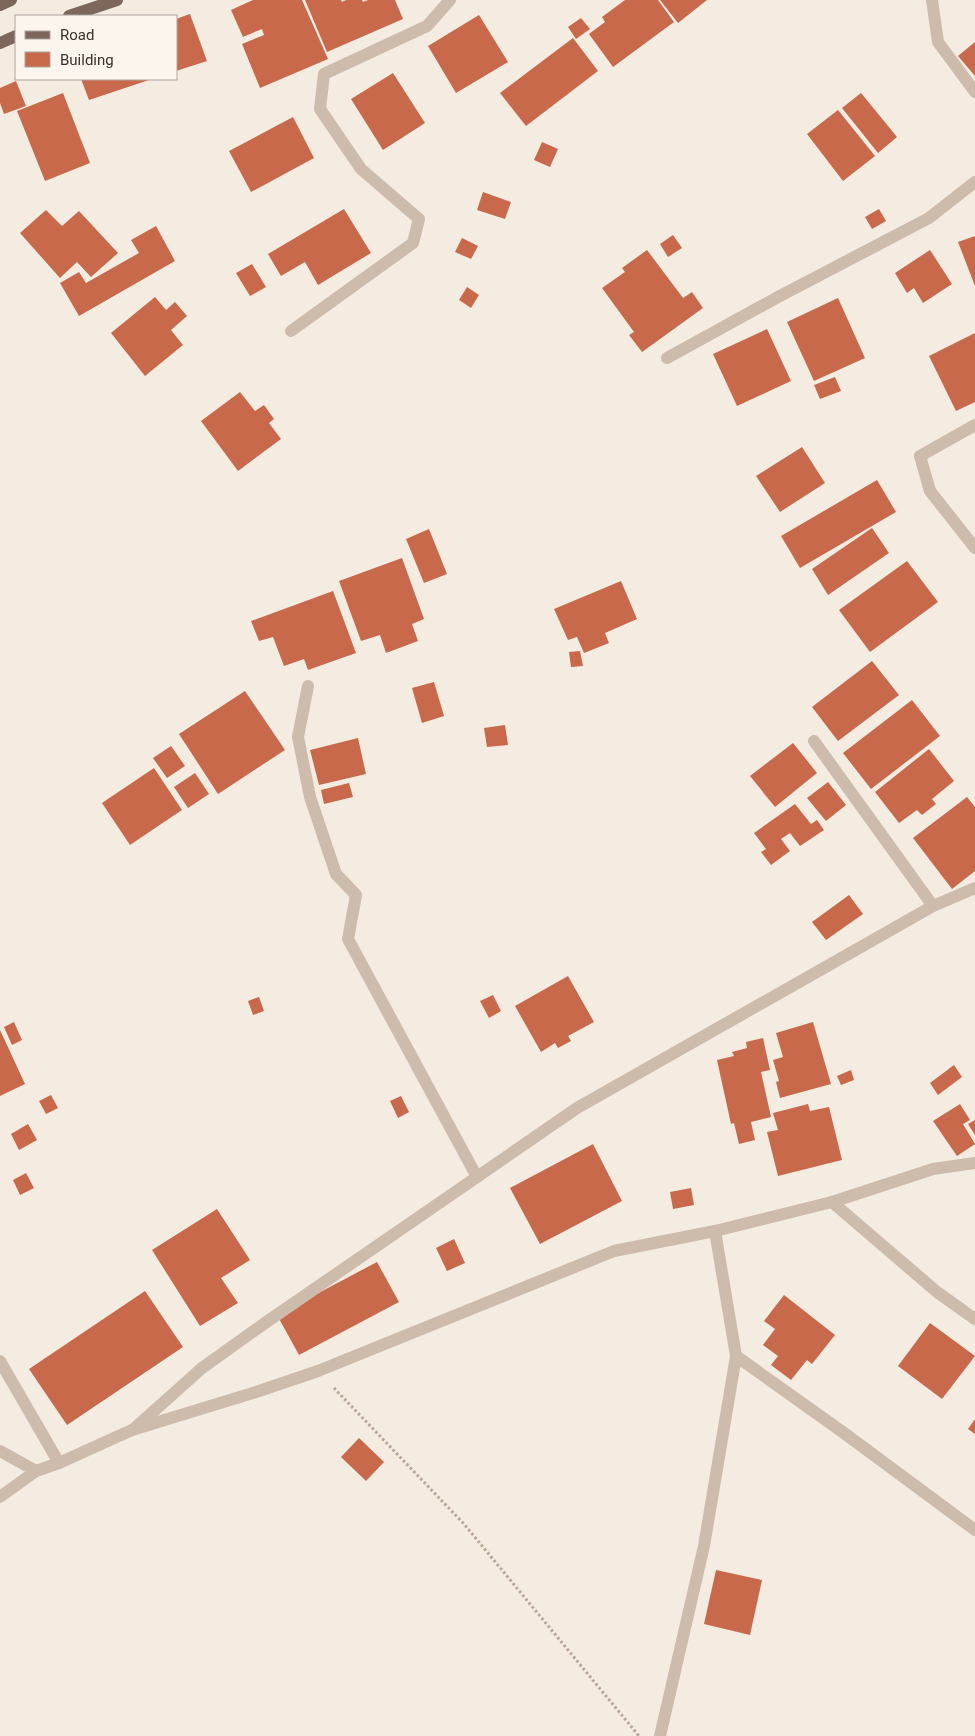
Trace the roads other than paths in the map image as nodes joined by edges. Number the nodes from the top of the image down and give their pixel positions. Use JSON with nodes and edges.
{"nodes":[{"id":1,"x":11,"y":0,"type":"edge"},
{"id":2,"x":117,"y":0,"type":"edge"},
{"id":3,"x":450,"y":0,"type":"edge"},
{"id":4,"x":932,"y":0,"type":"edge"},
{"id":5,"x":0,"y":5,"type":"edge"},
{"id":6,"x":72,"y":15,"type":"edge"},
{"id":7,"x":15,"y":36,"type":"edge"},
{"id":8,"x":0,"y":43,"type":"edge"},
{"id":9,"x":975,"y":92,"type":"edge"},
{"id":10,"x":975,"y":182,"type":"edge"},
{"id":11,"x":291,"y":331,"type":"dead end"},
{"id":12,"x":668,"y":358,"type":"dead end"},
{"id":13,"x":975,"y":426,"type":"edge"},
{"id":14,"x":975,"y":548,"type":"edge"},
{"id":15,"x":308,"y":686,"type":"dead end"},
{"id":16,"x":814,"y":741,"type":"dead end"},
{"id":17,"x":975,"y":888,"type":"edge"},
{"id":18,"x":933,"y":906,"type":"junction"},
{"id":19,"x":975,"y":1163,"type":"edge"},
{"id":20,"x":476,"y":1177,"type":"junction"},
{"id":21,"x":832,"y":1202,"type":"junction"},
{"id":22,"x":716,"y":1231,"type":"junction"},
{"id":23,"x":975,"y":1319,"type":"edge"},
{"id":24,"x":736,"y":1356,"type":"junction"},
{"id":25,"x":0,"y":1361,"type":"edge"},
{"id":26,"x":132,"y":1430,"type":"junction"},
{"id":27,"x":0,"y":1451,"type":"edge"},
{"id":28,"x":59,"y":1463,"type":"junction"},
{"id":29,"x":36,"y":1471,"type":"junction"},
{"id":30,"x":0,"y":1497,"type":"edge"},
{"id":31,"x":975,"y":1530,"type":"edge"},
{"id":32,"x":660,"y":1736,"type":"edge"}],
"edges":[{"from":1,"to":5,"type":"main road"},
{"from":2,"to":6,"type":"main road"},
{"from":3,"to":11,"type":"street"},
{"from":4,"to":9,"type":"street"},
{"from":7,"to":8,"type":"main road"},
{"from":10,"to":12,"type":"street"},
{"from":13,"to":14,"type":"street"},
{"from":15,"to":20,"type":"street"},
{"from":16,"to":18,"type":"street"},
{"from":17,"to":18,"type":"street"},
{"from":18,"to":20,"type":"street"},
{"from":19,"to":21,"type":"street"},
{"from":20,"to":26,"type":"street"},
{"from":21,"to":22,"type":"street"},
{"from":21,"to":23,"type":"street"},
{"from":22,"to":24,"type":"street"},
{"from":22,"to":26,"type":"street"},
{"from":24,"to":31,"type":"street"},
{"from":24,"to":32,"type":"street"},
{"from":25,"to":28,"type":"street"},
{"from":26,"to":28,"type":"street"},
{"from":27,"to":29,"type":"street"},
{"from":28,"to":29,"type":"street"},
{"from":29,"to":30,"type":"street"}]}
